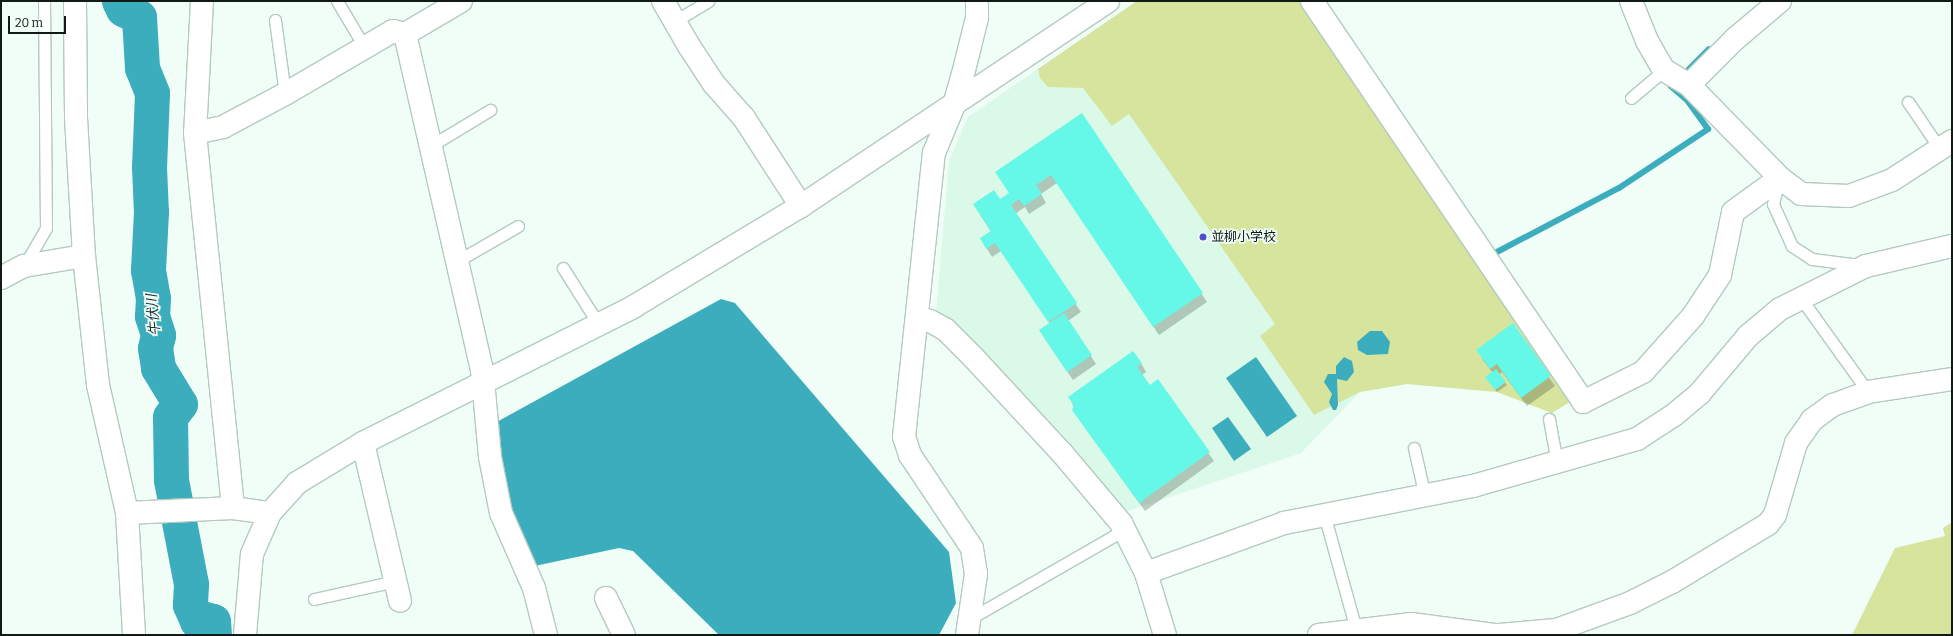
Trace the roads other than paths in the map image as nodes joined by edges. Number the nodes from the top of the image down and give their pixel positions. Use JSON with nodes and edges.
{"nodes":[{"id":1,"x":44,"y":1,"type":"edge"},
{"id":2,"x":74,"y":1,"type":"edge"},
{"id":3,"x":202,"y":1,"type":"edge"},
{"id":4,"x":337,"y":1,"type":"edge"},
{"id":5,"x":461,"y":1,"type":"edge"},
{"id":6,"x":663,"y":1,"type":"edge"},
{"id":7,"x":708,"y":1,"type":"edge"},
{"id":8,"x":977,"y":1,"type":"edge"},
{"id":9,"x":1108,"y":1,"type":"edge"},
{"id":10,"x":1312,"y":1,"type":"edge"},
{"id":11,"x":1631,"y":1,"type":"edge"},
{"id":12,"x":1780,"y":1,"type":"edge"},
{"id":13,"x":438,"y":7,"type":"edge"},
{"id":14,"x":274,"y":20,"type":"dead end"},
{"id":15,"x":675,"y":21,"type":"junction"},
{"id":16,"x":405,"y":34,"type":"junction"},
{"id":17,"x":364,"y":48,"type":"junction"},
{"id":18,"x":1664,"y":70,"type":"junction"},
{"id":19,"x":1689,"y":85,"type":"junction"},
{"id":20,"x":285,"y":94,"type":"junction"},
{"id":21,"x":1631,"y":98,"type":"dead end"},
{"id":22,"x":1908,"y":102,"type":"dead end"},
{"id":23,"x":954,"y":105,"type":"junction"},
{"id":24,"x":490,"y":110,"type":"dead end"},
{"id":25,"x":195,"y":133,"type":"junction"},
{"id":26,"x":432,"y":145,"type":"junction"},
{"id":27,"x":1946,"y":145,"type":"edge"},
{"id":28,"x":1780,"y":178,"type":"junction"},
{"id":29,"x":801,"y":206,"type":"junction"},
{"id":30,"x":518,"y":226,"type":"dead end"},
{"id":31,"x":1952,"y":246,"type":"edge"},
{"id":32,"x":84,"y":256,"type":"junction"},
{"id":33,"x":459,"y":260,"type":"junction"},
{"id":34,"x":24,"y":266,"type":"junction"},
{"id":35,"x":1866,"y":266,"type":"junction"},
{"id":36,"x":563,"y":268,"type":"dead end"},
{"id":37,"x":1,"y":278,"type":"edge"},
{"id":38,"x":1800,"y":297,"type":"junction"},
{"id":39,"x":918,"y":318,"type":"junction"},
{"id":40,"x":599,"y":325,"type":"junction"},
{"id":41,"x":1952,"y":379,"type":"edge"},
{"id":42,"x":484,"y":382,"type":"junction"},
{"id":43,"x":1868,"y":392,"type":"junction"},
{"id":44,"x":1549,"y":419,"type":"dead end"},
{"id":45,"x":363,"y":443,"type":"junction"},
{"id":46,"x":1414,"y":448,"type":"dead end"},
{"id":47,"x":1557,"y":464,"type":"junction"},
{"id":48,"x":1425,"y":497,"type":"junction"},
{"id":49,"x":227,"y":508,"type":"junction"},
{"id":50,"x":131,"y":512,"type":"junction"},
{"id":51,"x":270,"y":513,"type":"junction"},
{"id":52,"x":1324,"y":514,"type":"junction"},
{"id":53,"x":1124,"y":530,"type":"junction"},
{"id":54,"x":1146,"y":572,"type":"junction"},
{"id":55,"x":398,"y":591,"type":"joint"},
{"id":56,"x":606,"y":598,"type":"dead end"},
{"id":57,"x":314,"y":599,"type":"dead end"},
{"id":58,"x":1365,"y":630,"type":"edge"},
{"id":59,"x":968,"y":631,"type":"edge"},
{"id":60,"x":1557,"y":632,"type":"edge"},
{"id":61,"x":134,"y":635,"type":"edge"},
{"id":62,"x":245,"y":635,"type":"edge"},
{"id":63,"x":546,"y":635,"type":"edge"},
{"id":64,"x":624,"y":635,"type":"edge"},
{"id":65,"x":1165,"y":635,"type":"edge"},
{"id":66,"x":1319,"y":635,"type":"edge"},
{"id":67,"x":1494,"y":635,"type":"edge"},
{"id":68,"x":1499,"y":635,"type":"edge"}],
"edges":[{"from":1,"to":34,"type":"lane"},
{"from":2,"to":32,"type":"street"},
{"from":3,"to":25,"type":"street"},
{"from":4,"to":17,"type":"lane"},
{"from":5,"to":13,"type":"street"},
{"from":6,"to":15,"type":"street"},
{"from":7,"to":15,"type":"lane"},
{"from":8,"to":23,"type":"street"},
{"from":9,"to":23,"type":"street"},
{"from":10,"to":28,"type":"street"},
{"from":11,"to":18,"type":"street"},
{"from":12,"to":19,"type":"street"},
{"from":13,"to":16,"type":"street"},
{"from":14,"to":20,"type":"lane"},
{"from":15,"to":29,"type":"street"},
{"from":16,"to":17,"type":"street"},
{"from":16,"to":26,"type":"street"},
{"from":17,"to":20,"type":"street"},
{"from":18,"to":19,"type":"street"},
{"from":18,"to":21,"type":"lane"},
{"from":19,"to":28,"type":"street"},
{"from":20,"to":25,"type":"street"},
{"from":22,"to":27,"type":"lane"},
{"from":23,"to":29,"type":"street"},
{"from":23,"to":39,"type":"street"},
{"from":24,"to":26,"type":"lane"},
{"from":25,"to":49,"type":"street"},
{"from":26,"to":33,"type":"street"},
{"from":27,"to":28,"type":"street"},
{"from":28,"to":35,"type":"lane"},
{"from":29,"to":40,"type":"street"},
{"from":30,"to":33,"type":"lane"},
{"from":31,"to":35,"type":"street"},
{"from":32,"to":34,"type":"street"},
{"from":32,"to":50,"type":"street"},
{"from":33,"to":42,"type":"street"},
{"from":34,"to":37,"type":"street"},
{"from":35,"to":38,"type":"street"},
{"from":36,"to":40,"type":"lane"},
{"from":38,"to":43,"type":"lane"},
{"from":38,"to":47,"type":"street"},
{"from":39,"to":53,"type":"street"},
{"from":39,"to":59,"type":"street"},
{"from":40,"to":42,"type":"street"},
{"from":41,"to":43,"type":"street"},
{"from":42,"to":45,"type":"street"},
{"from":42,"to":63,"type":"street"},
{"from":43,"to":60,"type":"street"},
{"from":44,"to":47,"type":"lane"},
{"from":45,"to":51,"type":"street"},
{"from":45,"to":55,"type":"street"},
{"from":46,"to":48,"type":"lane"},
{"from":47,"to":48,"type":"street"},
{"from":48,"to":52,"type":"street"},
{"from":49,"to":50,"type":"street"},
{"from":49,"to":51,"type":"street"},
{"from":50,"to":61,"type":"street"},
{"from":51,"to":62,"type":"street"},
{"from":52,"to":54,"type":"street"},
{"from":52,"to":58,"type":"lane"},
{"from":53,"to":54,"type":"street"},
{"from":53,"to":59,"type":"lane"},
{"from":54,"to":65,"type":"street"},
{"from":55,"to":57,"type":"lane"},
{"from":56,"to":64,"type":"street"},
{"from":58,"to":66,"type":"street"},
{"from":58,"to":67,"type":"street"},
{"from":60,"to":68,"type":"street"}]}
